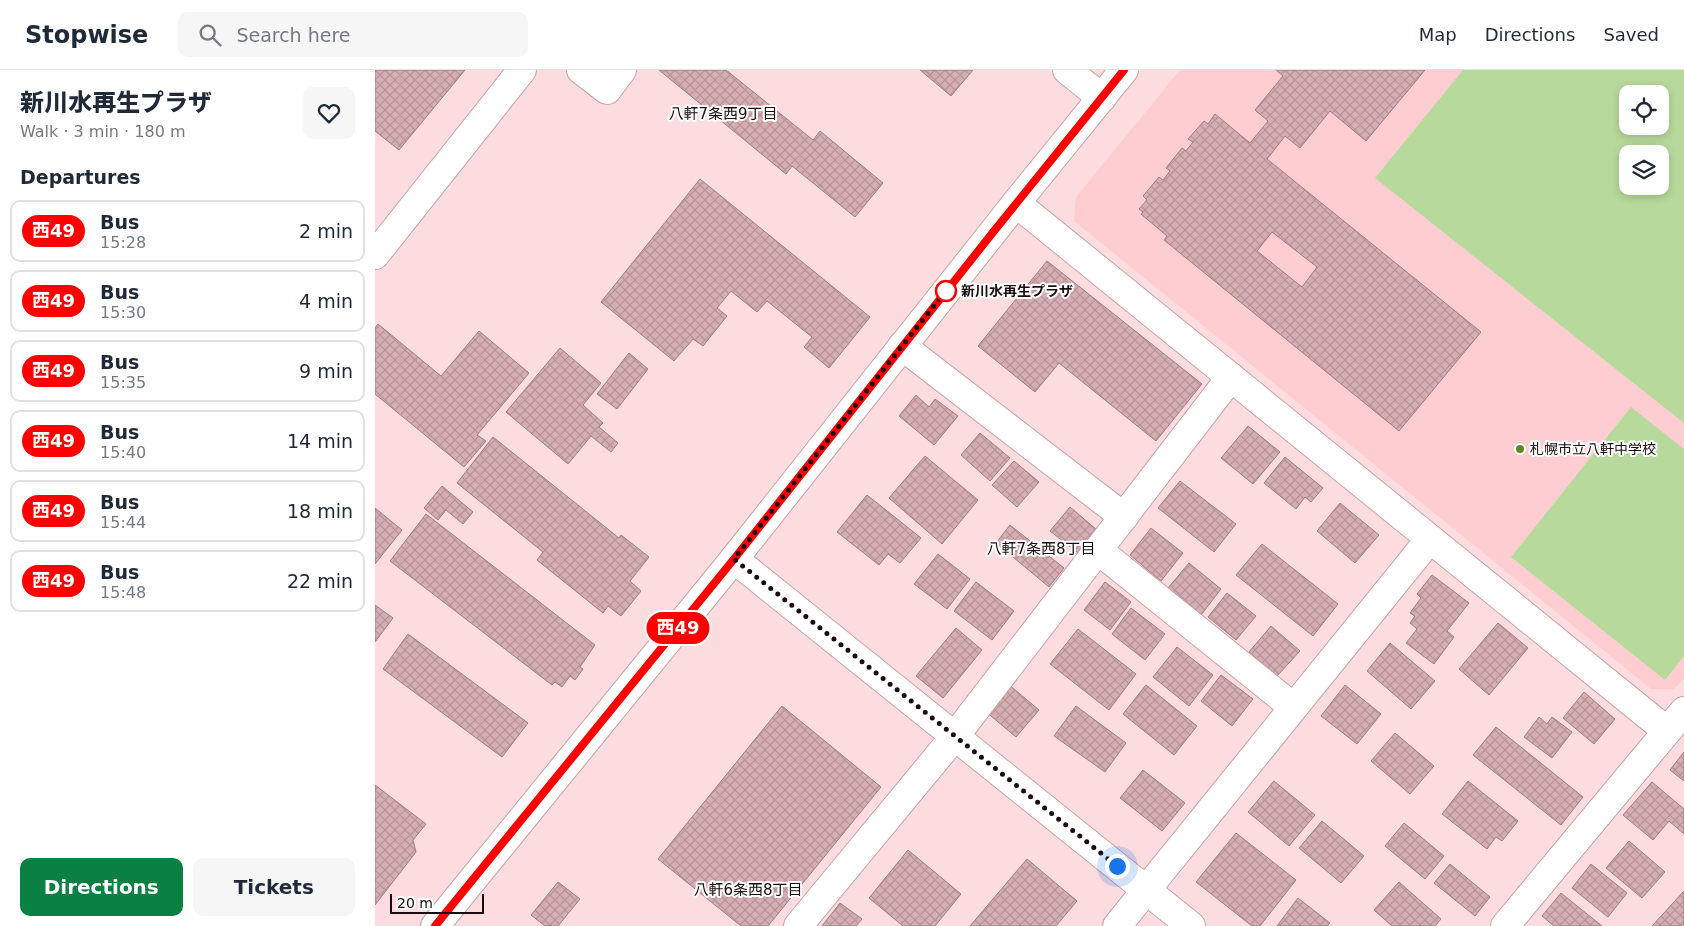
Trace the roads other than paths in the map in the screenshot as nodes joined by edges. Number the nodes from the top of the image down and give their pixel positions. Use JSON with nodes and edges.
{"nodes":[{"id":1,"x":522,"y":70,"type":"edge"},
{"id":2,"x":581,"y":70,"type":"edge"},
{"id":3,"x":622,"y":70,"type":"edge"},
{"id":4,"x":1067,"y":70,"type":"edge"},
{"id":5,"x":1124,"y":70,"type":"edge"},
{"id":6,"x":1102,"y":98,"type":"junction"},
{"id":7,"x":1017,"y":203,"type":"junction"},
{"id":8,"x":375,"y":255,"type":"edge"},
{"id":9,"x":902,"y":346,"type":"junction"},
{"id":10,"x":1231,"y":377,"type":"junction"},
{"id":11,"x":1124,"y":517,"type":"junction"},
{"id":12,"x":1430,"y":539,"type":"junction"},
{"id":13,"x":1098,"y":550,"type":"junction"},
{"id":14,"x":734,"y":559,"type":"junction"},
{"id":15,"x":1293,"y":707,"type":"junction"},
{"id":16,"x":1684,"y":711,"type":"edge"},
{"id":17,"x":1667,"y":731,"type":"junction"},
{"id":18,"x":955,"y":736,"type":"junction"},
{"id":19,"x":1146,"y":890,"type":"junction"},
{"id":20,"x":435,"y":926,"type":"edge"},
{"id":21,"x":798,"y":926,"type":"edge"},
{"id":22,"x":1117,"y":926,"type":"edge"},
{"id":23,"x":1191,"y":926,"type":"edge"},
{"id":24,"x":1505,"y":926,"type":"edge"}],
"edges":[{"from":1,"to":8,"type":"street"},
{"from":2,"to":3,"type":"street"},
{"from":4,"to":6,"type":"street"},
{"from":5,"to":6,"type":"street"},
{"from":6,"to":7,"type":"street"},
{"from":7,"to":9,"type":"street"},
{"from":7,"to":10,"type":"street"},
{"from":9,"to":11,"type":"street"},
{"from":9,"to":14,"type":"street"},
{"from":10,"to":11,"type":"street"},
{"from":10,"to":12,"type":"street"},
{"from":11,"to":13,"type":"street"},
{"from":12,"to":15,"type":"street"},
{"from":12,"to":17,"type":"street"},
{"from":13,"to":15,"type":"street"},
{"from":13,"to":18,"type":"street"},
{"from":14,"to":18,"type":"street"},
{"from":14,"to":20,"type":"street"},
{"from":15,"to":19,"type":"street"},
{"from":16,"to":17,"type":"street"},
{"from":17,"to":24,"type":"street"},
{"from":18,"to":19,"type":"street"},
{"from":18,"to":21,"type":"street"},
{"from":19,"to":22,"type":"street"},
{"from":19,"to":23,"type":"street"}]}
